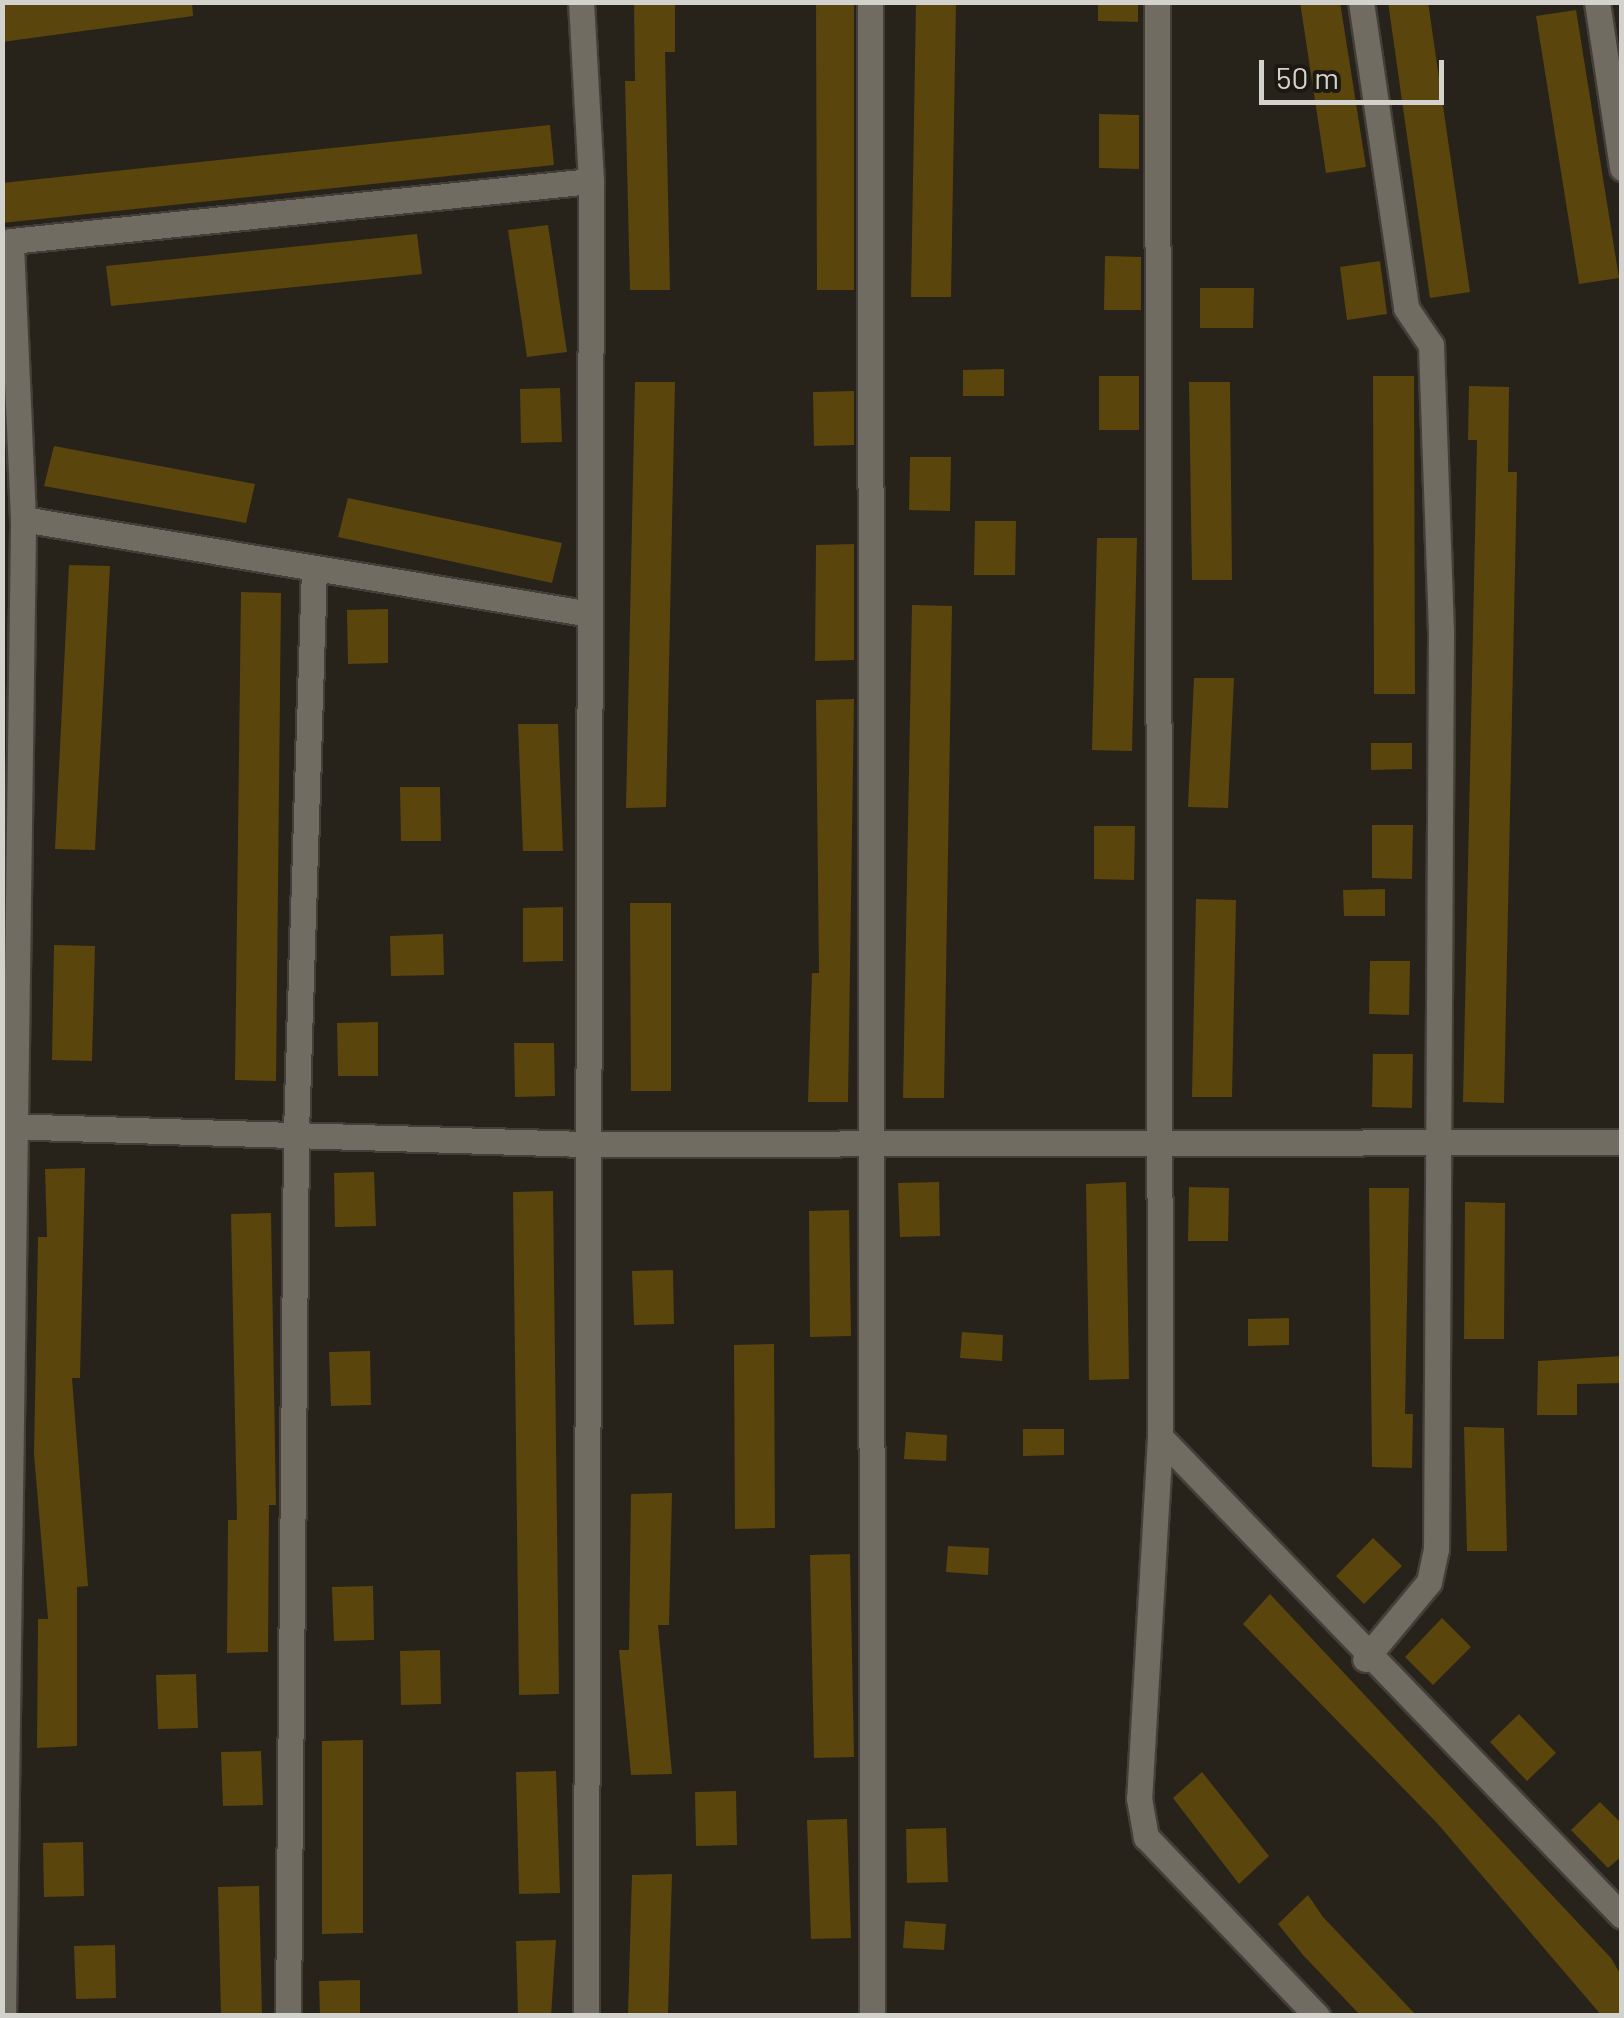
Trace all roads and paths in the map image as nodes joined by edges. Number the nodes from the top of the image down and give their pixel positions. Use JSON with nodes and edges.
{"nodes":[{"id":1,"x":581,"y":2,"type":"edge"},
{"id":2,"x":870,"y":2,"type":"edge"},
{"id":3,"x":1157,"y":2,"type":"edge"},
{"id":4,"x":1361,"y":2,"type":"edge"},
{"id":5,"x":1597,"y":2,"type":"edge"},
{"id":6,"x":1622,"y":168,"type":"edge"},
{"id":7,"x":592,"y":181,"type":"junction"},
{"id":8,"x":23,"y":519,"type":"junction"},
{"id":9,"x":314,"y":570,"type":"junction"},
{"id":10,"x":584,"y":613,"type":"junction"},
{"id":11,"x":6,"y":1126,"type":"edge"},
{"id":12,"x":296,"y":1132,"type":"junction"},
{"id":13,"x":1156,"y":1137,"type":"junction"},
{"id":14,"x":870,"y":1142,"type":"junction"},
{"id":15,"x":1434,"y":1142,"type":"junction"},
{"id":16,"x":1622,"y":1142,"type":"edge"},
{"id":17,"x":584,"y":1144,"type":"junction"},
{"id":18,"x":1160,"y":1437,"type":"junction"},
{"id":19,"x":1365,"y":1659,"type":"junction"},
{"id":20,"x":1622,"y":1916,"type":"edge"},
{"id":21,"x":4,"y":2016,"type":"edge"},
{"id":22,"x":288,"y":2016,"type":"edge"},
{"id":23,"x":586,"y":2016,"type":"edge"},
{"id":24,"x":872,"y":2016,"type":"edge"},
{"id":25,"x":1317,"y":2016,"type":"edge"}],
"edges":[{"from":1,"to":7,"type":"street"},
{"from":2,"to":14,"type":"street"},
{"from":3,"to":13,"type":"street"},
{"from":4,"to":15,"type":"street"},
{"from":5,"to":6,"type":"street"},
{"from":7,"to":8,"type":"street"},
{"from":7,"to":10,"type":"street"},
{"from":8,"to":9,"type":"street"},
{"from":8,"to":11,"type":"street"},
{"from":9,"to":10,"type":"street"},
{"from":9,"to":12,"type":"street"},
{"from":10,"to":17,"type":"street"},
{"from":11,"to":12,"type":"street"},
{"from":11,"to":21,"type":"street"},
{"from":12,"to":17,"type":"street"},
{"from":12,"to":22,"type":"street"},
{"from":13,"to":14,"type":"street"},
{"from":13,"to":15,"type":"street"},
{"from":13,"to":18,"type":"street"},
{"from":14,"to":17,"type":"street"},
{"from":14,"to":24,"type":"street"},
{"from":15,"to":16,"type":"street"},
{"from":15,"to":19,"type":"street"},
{"from":17,"to":23,"type":"street"},
{"from":18,"to":19,"type":"street"},
{"from":18,"to":25,"type":"street"},
{"from":19,"to":20,"type":"street"}]}
